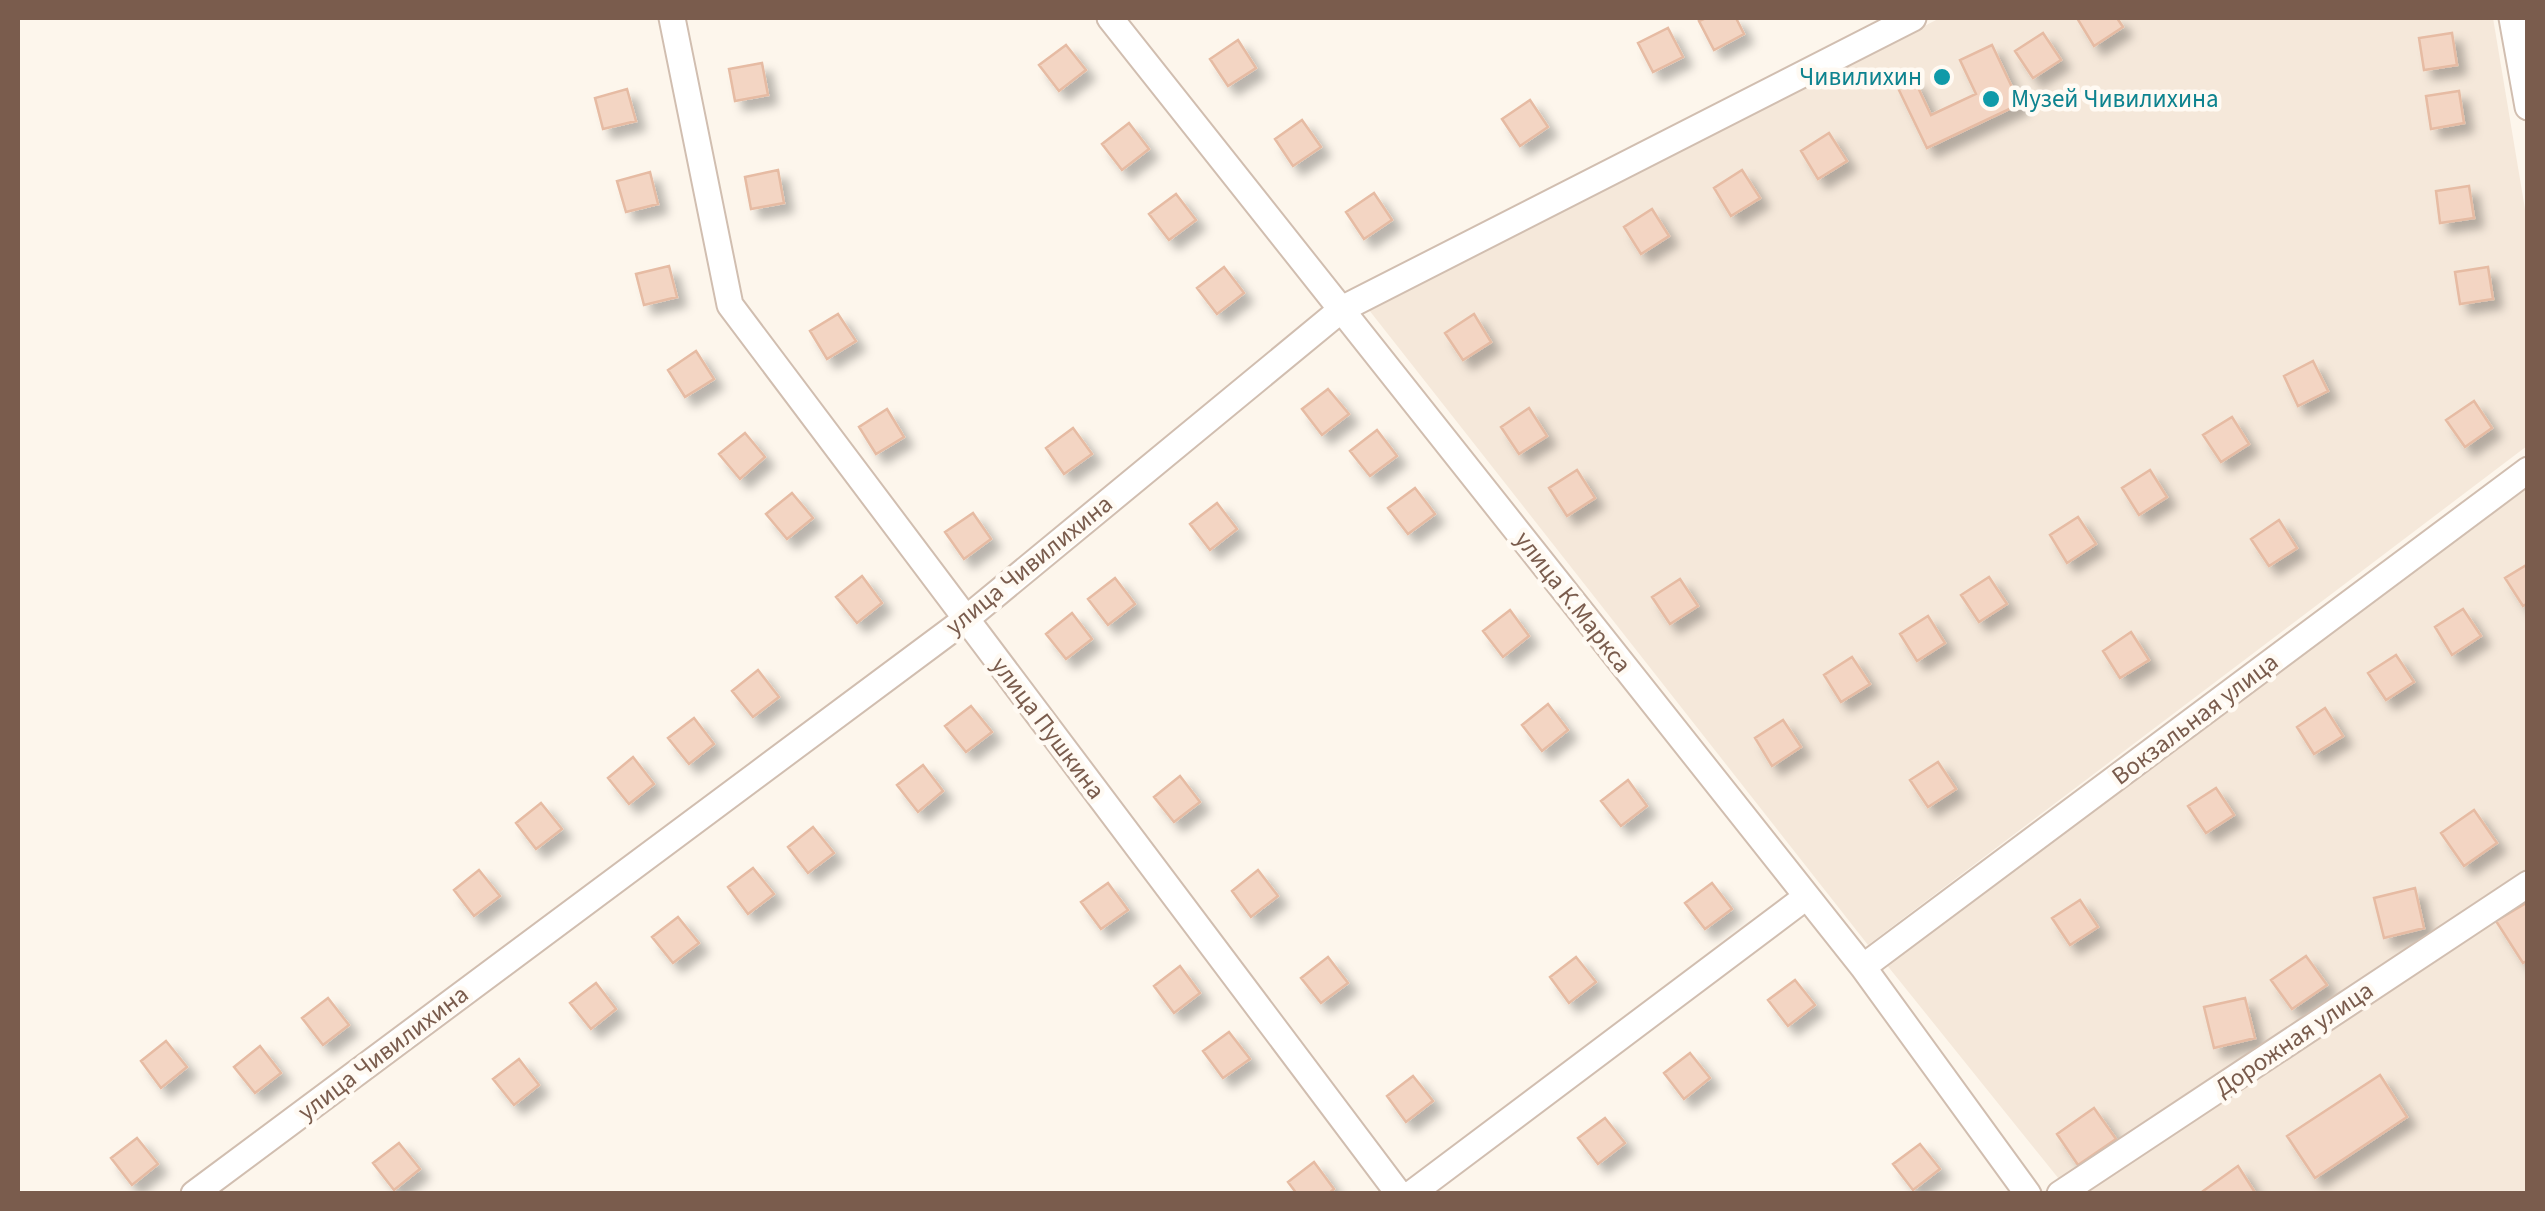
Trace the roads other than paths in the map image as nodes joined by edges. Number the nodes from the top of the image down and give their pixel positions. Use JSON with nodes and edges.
{"nodes":[{"id":1,"x":672,"y":18,"type":"edge"},
{"id":2,"x":1110,"y":18,"type":"edge"},
{"id":3,"x":1913,"y":18,"type":"edge"},
{"id":4,"x":2512,"y":18,"type":"edge"},
{"id":5,"x":2528,"y":107,"type":"edge"},
{"id":6,"x":1342,"y":309,"type":"junction"},
{"id":7,"x":2528,"y":470,"type":"edge"},
{"id":8,"x":966,"y":618,"type":"junction"},
{"id":9,"x":2528,"y":884,"type":"edge"},
{"id":10,"x":1806,"y":897,"type":"junction"},
{"id":11,"x":1863,"y":968,"type":"junction"},
{"id":12,"x":194,"y":1194,"type":"edge"},
{"id":13,"x":1399,"y":1194,"type":"edge"},
{"id":14,"x":1410,"y":1194,"type":"edge"},
{"id":15,"x":2028,"y":1194,"type":"edge"},
{"id":16,"x":2060,"y":1194,"type":"edge"}],
"edges":[{"from":1,"to":8,"type":"street","name":"улица Пушкина"},
{"from":2,"to":6,"type":"street","name":"улица К.Маркса"},
{"from":3,"to":6,"type":"street","name":"улица Чивилихина"},
{"from":4,"to":5,"type":"street"},
{"from":6,"to":8,"type":"street","name":"улица Чивилихина"},
{"from":6,"to":10,"type":"street","name":"улица К.Маркса"},
{"from":7,"to":11,"type":"street","name":"Вокзальная улица"},
{"from":8,"to":12,"type":"street","name":"улица Чивилихина"},
{"from":8,"to":13,"type":"street","name":"улица Пушкина"},
{"from":9,"to":16,"type":"street","name":"Дорожная улица"},
{"from":10,"to":11,"type":"street","name":"улица К.Маркса"},
{"from":10,"to":14,"type":"street"},
{"from":11,"to":15,"type":"street","name":"улица К.Маркса"}]}
